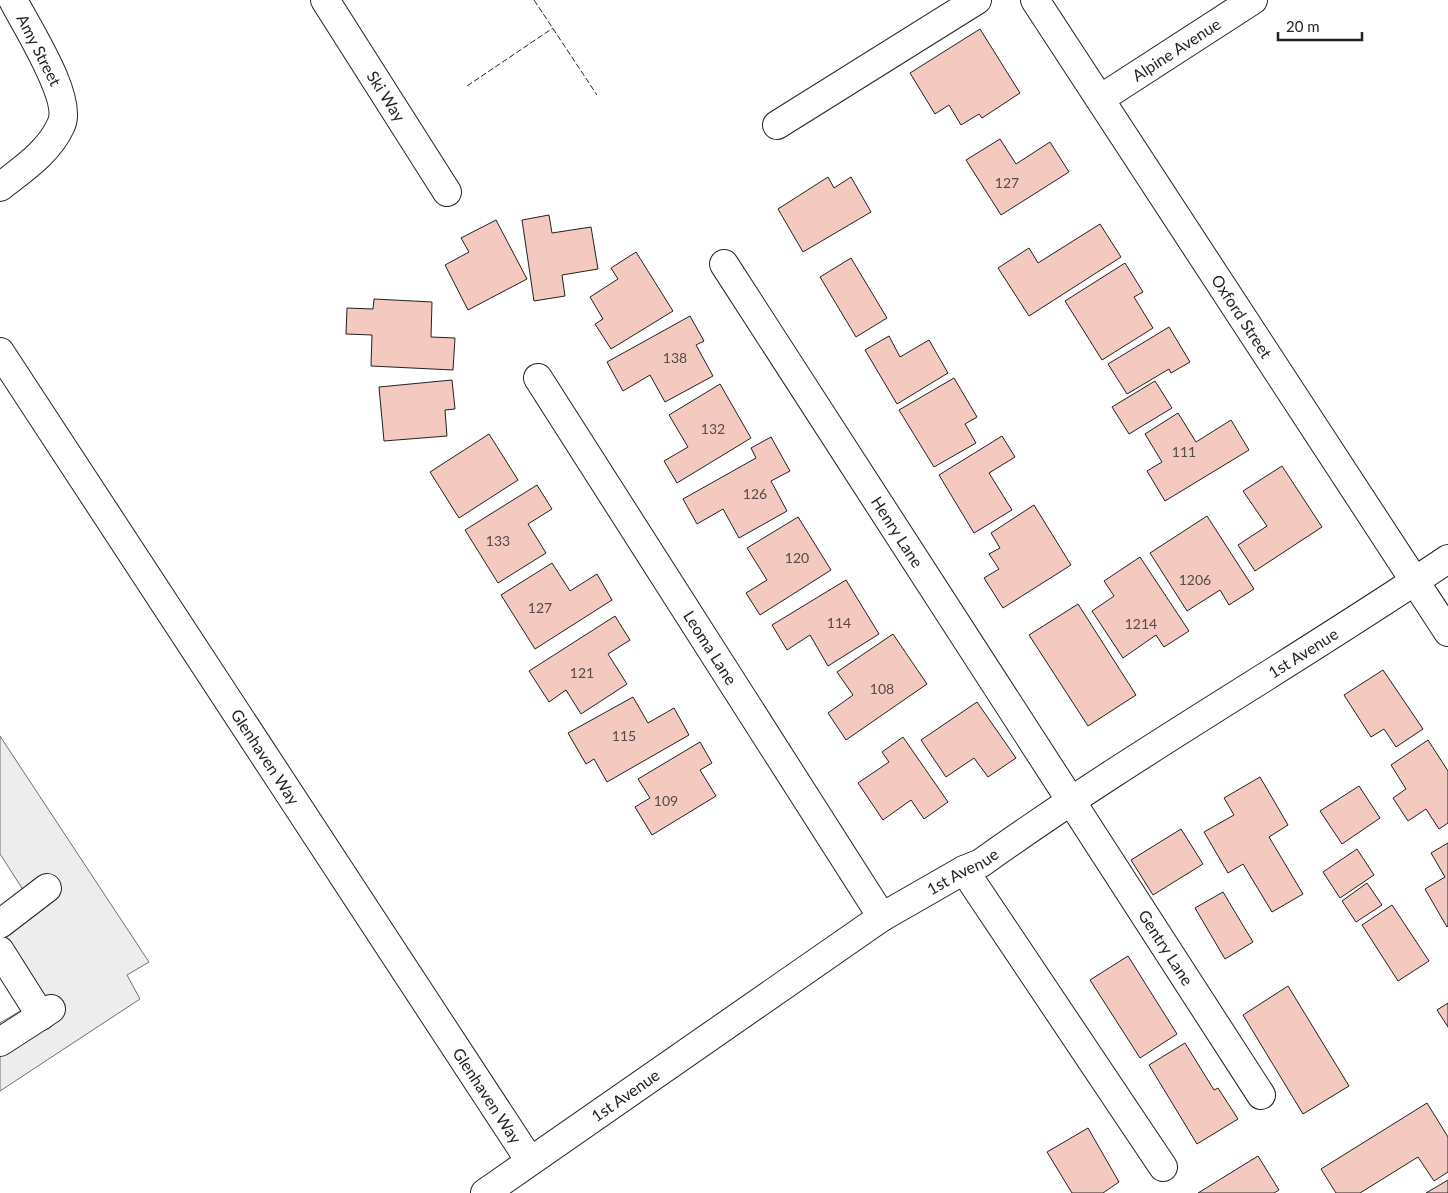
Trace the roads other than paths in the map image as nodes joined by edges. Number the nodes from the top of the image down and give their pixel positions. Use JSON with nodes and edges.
{"nodes":[{"id":1,"x":13,"y":0,"type":"edge"},
{"id":2,"x":325,"y":0,"type":"edge"},
{"id":3,"x":977,"y":0,"type":"edge"},
{"id":4,"x":1035,"y":0,"type":"edge"},
{"id":5,"x":1253,"y":0,"type":"edge"},
{"id":6,"x":1100,"y":98,"type":"junction"},
{"id":7,"x":776,"y":125,"type":"dead end"},
{"id":8,"x":0,"y":187,"type":"edge"},
{"id":9,"x":447,"y":192,"type":"dead end"},
{"id":10,"x":724,"y":264,"type":"dead end"},
{"id":11,"x":0,"y":352,"type":"edge"},
{"id":12,"x":538,"y":378,"type":"dead end"},
{"id":13,"x":1448,"y":559,"type":"edge"},
{"id":14,"x":1415,"y":582,"type":"junction"},
{"id":15,"x":1448,"y":632,"type":"edge"},
{"id":16,"x":1071,"y":800,"type":"junction"},
{"id":17,"x":964,"y":870,"type":"junction"},
{"id":18,"x":48,"y":888,"type":"dead end"},
{"id":19,"x":882,"y":918,"type":"junction"},
{"id":20,"x":0,"y":924,"type":"edge"},
{"id":21,"x":0,"y":951,"type":"edge"},
{"id":22,"x":0,"y":1042,"type":"edge"},
{"id":23,"x":1261,"y":1095,"type":"dead end"},
{"id":24,"x":530,"y":1161,"type":"junction"},
{"id":25,"x":1163,"y":1166,"type":"dead end"},
{"id":26,"x":485,"y":1193,"type":"edge"}],
"edges":[{"from":1,"to":8,"type":"street","name":"Amy Street"},
{"from":2,"to":9,"type":"street","name":"Ski Way"},
{"from":3,"to":7,"type":"street"},
{"from":4,"to":6,"type":"street","name":"Oxford Street"},
{"from":5,"to":6,"type":"street","name":"Alpine Avenue"},
{"from":6,"to":14,"type":"street","name":"Oxford Street"},
{"from":10,"to":16,"type":"street","name":"Henry Lane"},
{"from":11,"to":24,"type":"street","name":"Glenhaven Way"},
{"from":12,"to":19,"type":"street","name":"Leoma Lane"},
{"from":13,"to":14,"type":"street","name":"1st Avenue"},
{"from":14,"to":15,"type":"street","name":"Oxford Street"},
{"from":14,"to":16,"type":"street","name":"1st Avenue"},
{"from":16,"to":17,"type":"street","name":"1st Avenue"},
{"from":16,"to":23,"type":"street","name":"Gentry Lane"},
{"from":17,"to":19,"type":"street","name":"1st Avenue"},
{"from":17,"to":25,"type":"street"},
{"from":18,"to":20,"type":"street"},
{"from":19,"to":24,"type":"street","name":"1st Avenue"},
{"from":21,"to":22,"type":"street"},
{"from":24,"to":26,"type":"street","name":"1st Avenue"}]}
